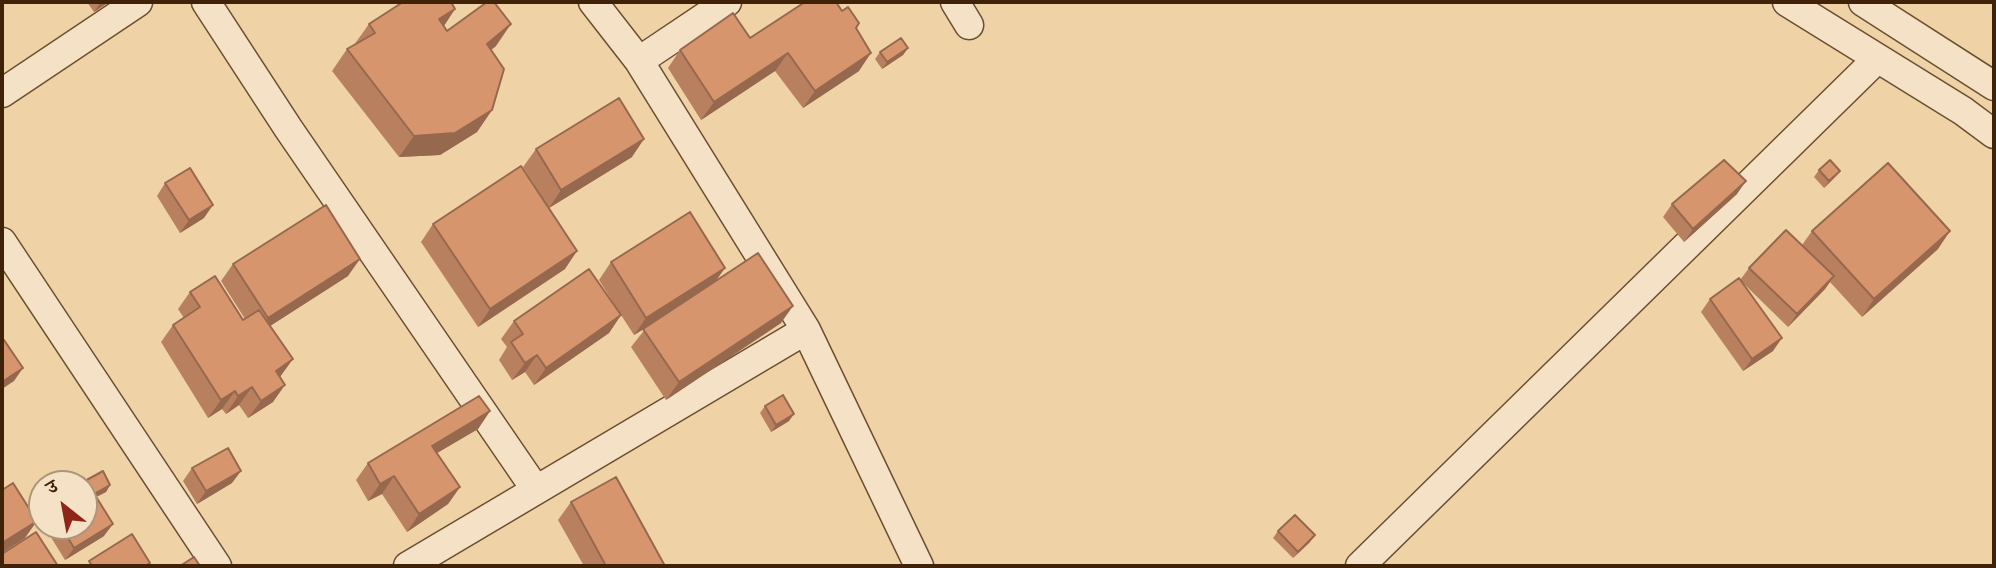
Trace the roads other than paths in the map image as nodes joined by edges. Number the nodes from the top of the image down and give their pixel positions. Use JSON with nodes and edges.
{"nodes":[{"id":1,"x":138,"y":2,"type":"edge"},
{"id":2,"x":206,"y":2,"type":"edge"},
{"id":3,"x":593,"y":2,"type":"edge"},
{"id":4,"x":727,"y":2,"type":"edge"},
{"id":5,"x":1787,"y":2,"type":"edge"},
{"id":6,"x":1847,"y":2,"type":"edge"},
{"id":7,"x":1863,"y":2,"type":"edge"},
{"id":8,"x":1831,"y":29,"type":"junction"},
{"id":9,"x":1877,"y":59,"type":"junction"},
{"id":10,"x":639,"y":61,"type":"junction"},
{"id":11,"x":1994,"y":86,"type":"edge"},
{"id":12,"x":2,"y":93,"type":"edge"},
{"id":13,"x":1994,"y":134,"type":"edge"},
{"id":14,"x":2,"y":242,"type":"edge"},
{"id":15,"x":806,"y":330,"type":"junction"},
{"id":16,"x":536,"y":491,"type":"junction"},
{"id":17,"x":217,"y":566,"type":"edge"},
{"id":18,"x":408,"y":566,"type":"edge"},
{"id":19,"x":919,"y":566,"type":"edge"},
{"id":20,"x":1360,"y":566,"type":"edge"}],
"edges":[{"from":1,"to":12,"type":"street"},
{"from":2,"to":16,"type":"street"},
{"from":3,"to":10,"type":"street"},
{"from":4,"to":10,"type":"street"},
{"from":5,"to":8,"type":"street"},
{"from":6,"to":8,"type":"street"},
{"from":7,"to":11,"type":"street"},
{"from":8,"to":9,"type":"street"},
{"from":9,"to":13,"type":"street"},
{"from":9,"to":20,"type":"street"},
{"from":10,"to":15,"type":"street"},
{"from":14,"to":17,"type":"street"},
{"from":15,"to":16,"type":"street"},
{"from":15,"to":19,"type":"street"},
{"from":16,"to":18,"type":"street"}]}
